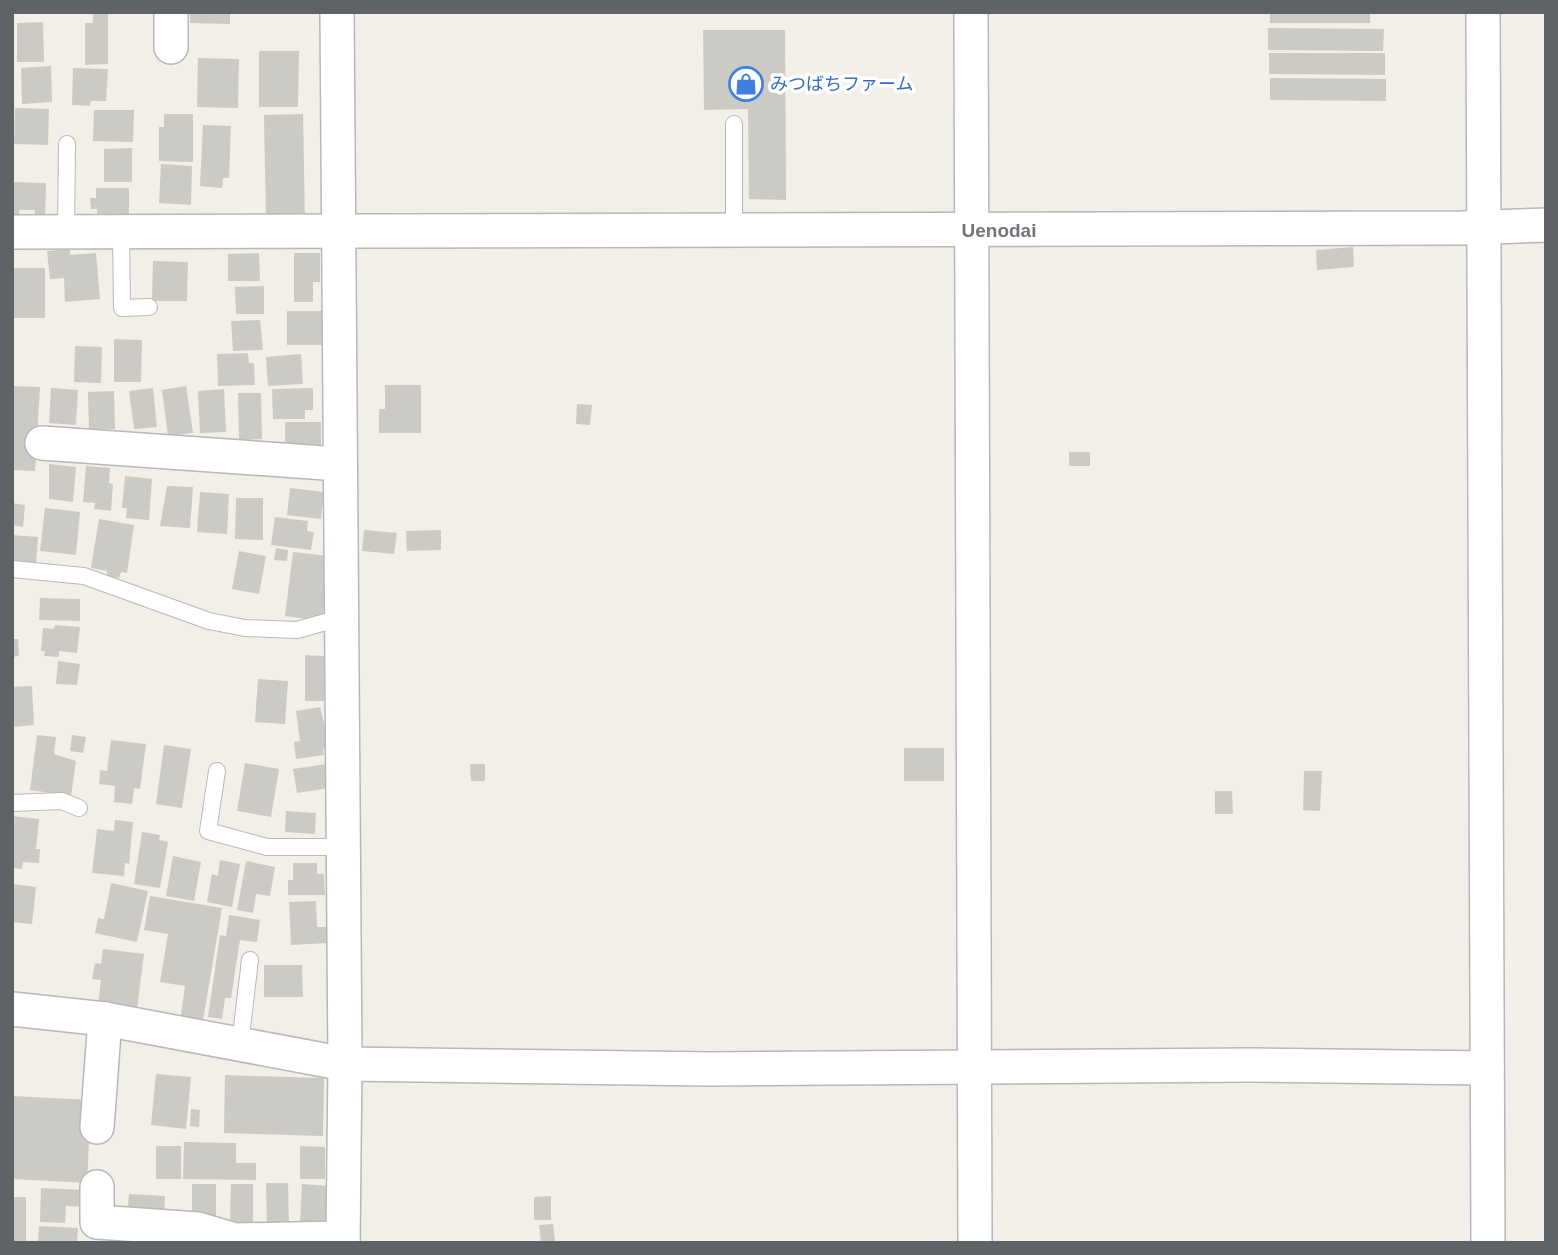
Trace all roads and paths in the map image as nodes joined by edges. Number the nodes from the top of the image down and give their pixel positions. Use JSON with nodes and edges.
{"nodes":[{"id":1,"x":171,"y":12,"type":"edge"},
{"id":2,"x":337,"y":12,"type":"edge"},
{"id":3,"x":971,"y":12,"type":"edge"},
{"id":4,"x":1483,"y":12,"type":"edge"},
{"id":5,"x":171,"y":47,"type":"dead end"},
{"id":6,"x":734,"y":124,"type":"dead end"},
{"id":7,"x":67,"y":144,"type":"dead end"},
{"id":8,"x":1484,"y":225,"type":"junction"},
{"id":9,"x":1546,"y":225,"type":"edge"},
{"id":10,"x":971,"y":228,"type":"junction"},
{"id":11,"x":734,"y":229,"type":"junction"},
{"id":12,"x":121,"y":231,"type":"junction"},
{"id":13,"x":338,"y":231,"type":"junction"},
{"id":14,"x":12,"y":232,"type":"edge"},
{"id":15,"x":66,"y":232,"type":"junction"},
{"id":16,"x":149,"y":307,"type":"dead end"},
{"id":17,"x":42,"y":443,"type":"dead end"},
{"id":18,"x":339,"y":464,"type":"junction"},
{"id":19,"x":12,"y":569,"type":"edge"},
{"id":20,"x":340,"y":618,"type":"junction"},
{"id":21,"x":217,"y":771,"type":"dead end"},
{"id":22,"x":12,"y":803,"type":"edge"},
{"id":23,"x":79,"y":808,"type":"dead end"},
{"id":24,"x":344,"y":847,"type":"junction"},
{"id":25,"x":250,"y":960,"type":"dead end"},
{"id":26,"x":12,"y":1009,"type":"edge"},
{"id":27,"x":105,"y":1019,"type":"junction"},
{"id":28,"x":240,"y":1044,"type":"junction"},
{"id":29,"x":345,"y":1064,"type":"junction"},
{"id":30,"x":974,"y":1068,"type":"junction"},
{"id":31,"x":1487,"y":1068,"type":"junction"},
{"id":32,"x":97,"y":1127,"type":"dead end"},
{"id":33,"x":97,"y":1187,"type":"dead end"},
{"id":34,"x":219,"y":1239,"type":"edge"},
{"id":35,"x":343,"y":1240,"type":"edge"},
{"id":36,"x":975,"y":1243,"type":"edge"},
{"id":37,"x":1488,"y":1243,"type":"edge"}],
"edges":[{"from":1,"to":5,"type":"street"},
{"from":2,"to":13,"type":"street"},
{"from":3,"to":10,"type":"street"},
{"from":4,"to":8,"type":"street"},
{"from":6,"to":11,"type":"lane"},
{"from":7,"to":15,"type":"lane"},
{"from":8,"to":9,"type":"street"},
{"from":8,"to":10,"type":"street"},
{"from":8,"to":31,"type":"street"},
{"from":10,"to":11,"type":"street"},
{"from":10,"to":30,"type":"street"},
{"from":11,"to":13,"type":"street"},
{"from":12,"to":13,"type":"street"},
{"from":12,"to":15,"type":"street"},
{"from":12,"to":16,"type":"lane"},
{"from":13,"to":18,"type":"street"},
{"from":14,"to":15,"type":"street"},
{"from":17,"to":18,"type":"street"},
{"from":18,"to":20,"type":"street"},
{"from":19,"to":20,"type":"lane"},
{"from":20,"to":24,"type":"street"},
{"from":21,"to":24,"type":"lane"},
{"from":22,"to":23,"type":"lane"},
{"from":24,"to":29,"type":"street"},
{"from":25,"to":28,"type":"lane"},
{"from":26,"to":27,"type":"street"},
{"from":27,"to":28,"type":"street"},
{"from":27,"to":32,"type":"street"},
{"from":28,"to":29,"type":"street"},
{"from":29,"to":30,"type":"street"},
{"from":29,"to":35,"type":"street"},
{"from":30,"to":31,"type":"street"},
{"from":30,"to":36,"type":"street"},
{"from":31,"to":37,"type":"street"},
{"from":33,"to":34,"type":"street"},
{"from":34,"to":35,"type":"street"}]}
